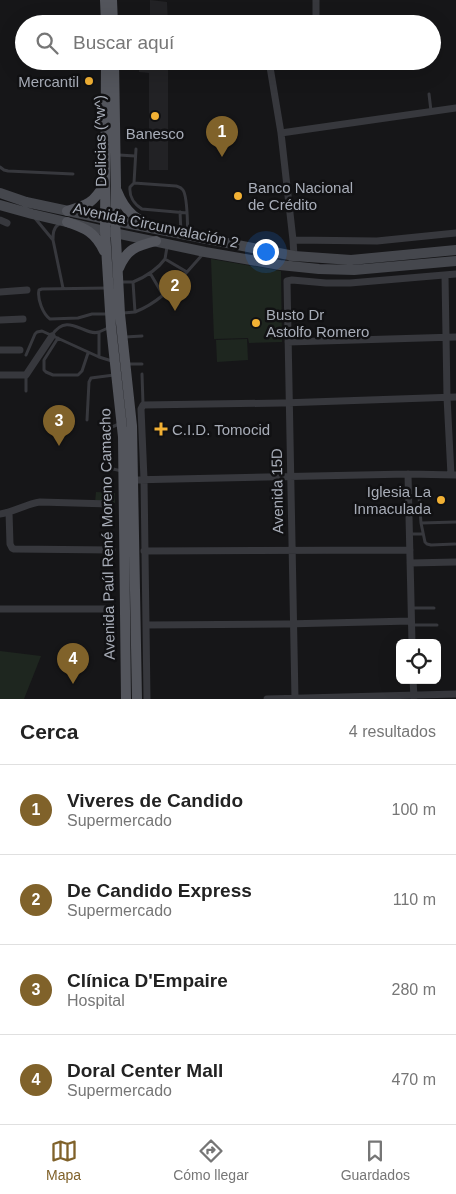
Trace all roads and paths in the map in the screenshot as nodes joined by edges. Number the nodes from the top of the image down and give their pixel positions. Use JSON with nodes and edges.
{"nodes":[{"id":1,"x":106,"y":0,"type":"edge"},
{"id":2,"x":112,"y":0,"type":"edge"},
{"id":3,"x":316,"y":0,"type":"edge"},
{"id":4,"x":106,"y":15,"type":"edge"},
{"id":5,"x":113,"y":15,"type":"edge"},
{"id":6,"x":316,"y":15,"type":"edge"},
{"id":7,"x":105,"y":70,"type":"edge"},
{"id":8,"x":114,"y":70,"type":"edge"},
{"id":9,"x":270,"y":70,"type":"edge"},
{"id":10,"x":429,"y":94,"type":"dead end"},
{"id":11,"x":456,"y":108,"type":"edge"},
{"id":12,"x":431,"y":111,"type":"junction"},
{"id":13,"x":281,"y":133,"type":"junction"},
{"id":14,"x":136,"y":149,"type":"dead end"},
{"id":15,"x":115,"y":155,"type":"junction"},
{"id":16,"x":135,"y":156,"type":"junction"},
{"id":17,"x":0,"y":168,"type":"edge"},
{"id":18,"x":73,"y":174,"type":"dead end"},
{"id":19,"x":134,"y":183,"type":"junction"},
{"id":20,"x":105,"y":184,"type":"junction"},
{"id":21,"x":116,"y":186,"type":"junction"},
{"id":22,"x":0,"y":193,"type":"edge"},
{"id":23,"x":0,"y":204,"type":"edge"},
{"id":24,"x":67,"y":211,"type":"junction"},
{"id":25,"x":180,"y":212,"type":"junction"},
{"id":26,"x":187,"y":213,"type":"junction"},
{"id":27,"x":32,"y":214,"type":"junction"},
{"id":28,"x":110,"y":220,"type":"junction"},
{"id":29,"x":65,"y":222,"type":"junction"},
{"id":30,"x":159,"y":229,"type":"junction"},
{"id":31,"x":105,"y":231,"type":"junction"},
{"id":32,"x":116,"y":233,"type":"junction"},
{"id":33,"x":456,"y":233,"type":"edge"},
{"id":34,"x":184,"y":235,"type":"junction"},
{"id":35,"x":53,"y":240,"type":"junction"},
{"id":36,"x":293,"y":240,"type":"junction"},
{"id":37,"x":156,"y":241,"type":"junction"},
{"id":38,"x":168,"y":244,"type":"junction"},
{"id":39,"x":456,"y":250,"type":"edge"},
{"id":40,"x":206,"y":252,"type":"junction"},
{"id":41,"x":106,"y":255,"type":"junction"},
{"id":42,"x":294,"y":256,"type":"junction"},
{"id":43,"x":164,"y":259,"type":"junction"},
{"id":44,"x":456,"y":261,"type":"edge"},
{"id":45,"x":280,"y":265,"type":"junction"},
{"id":46,"x":187,"y":272,"type":"junction"},
{"id":47,"x":150,"y":274,"type":"junction"},
{"id":48,"x":456,"y":274,"type":"edge"},
{"id":49,"x":445,"y":275,"type":"junction"},
{"id":50,"x":118,"y":277,"type":"junction"},
{"id":51,"x":133,"y":282,"type":"junction"},
{"id":52,"x":63,"y":288,"type":"junction"},
{"id":53,"x":107,"y":288,"type":"junction"},
{"id":54,"x":27,"y":290,"type":"dead end"},
{"id":55,"x":0,"y":292,"type":"edge"},
{"id":56,"x":163,"y":295,"type":"junction"},
{"id":57,"x":135,"y":312,"type":"junction"},
{"id":58,"x":115,"y":314,"type":"junction"},
{"id":59,"x":0,"y":320,"type":"edge"},
{"id":60,"x":23,"y":320,"type":"dead end"},
{"id":61,"x":111,"y":326,"type":"junction"},
{"id":62,"x":99,"y":332,"type":"junction"},
{"id":63,"x":142,"y":336,"type":"dead end"},
{"id":64,"x":55,"y":337,"type":"junction"},
{"id":65,"x":122,"y":337,"type":"junction"},
{"id":66,"x":456,"y":337,"type":"edge"},
{"id":67,"x":446,"y":338,"type":"junction"},
{"id":68,"x":288,"y":342,"type":"junction"},
{"id":69,"x":0,"y":350,"type":"edge"},
{"id":70,"x":20,"y":350,"type":"dead end"},
{"id":71,"x":88,"y":353,"type":"junction"},
{"id":72,"x":26,"y":355,"type":"dead end"},
{"id":73,"x":99,"y":357,"type":"junction"},
{"id":74,"x":120,"y":363,"type":"junction"},
{"id":75,"x":142,"y":364,"type":"dead end"},
{"id":76,"x":142,"y":374,"type":"dead end"},
{"id":77,"x":0,"y":375,"type":"edge"},
{"id":78,"x":26,"y":375,"type":"junction"},
{"id":79,"x":117,"y":375,"type":"junction"},
{"id":80,"x":26,"y":391,"type":"dead end"},
{"id":81,"x":447,"y":397,"type":"junction"},
{"id":82,"x":456,"y":397,"type":"edge"},
{"id":83,"x":289,"y":403,"type":"junction"},
{"id":84,"x":142,"y":407,"type":"junction"},
{"id":85,"x":87,"y":420,"type":"dead end"},
{"id":86,"x":113,"y":469,"type":"dead end"},
{"id":87,"x":408,"y":474,"type":"junction"},
{"id":88,"x":453,"y":475,"type":"edge"},
{"id":89,"x":127,"y":477,"type":"junction"},
{"id":90,"x":291,"y":477,"type":"junction"},
{"id":91,"x":144,"y":479,"type":"junction"},
{"id":92,"x":419,"y":497,"type":"dead end"},
{"id":93,"x":110,"y":504,"type":"dead end"},
{"id":94,"x":9,"y":512,"type":"junction"},
{"id":95,"x":0,"y":514,"type":"edge"},
{"id":96,"x":456,"y":522,"type":"edge"},
{"id":97,"x":421,"y":523,"type":"junction"},
{"id":98,"x":409,"y":534,"type":"junction"},
{"id":99,"x":423,"y":534,"type":"junction"},
{"id":100,"x":454,"y":544,"type":"dead end"},
{"id":101,"x":112,"y":550,"type":"dead end"},
{"id":102,"x":292,"y":550,"type":"junction"},
{"id":103,"x":410,"y":550,"type":"junction"},
{"id":104,"x":144,"y":551,"type":"junction"},
{"id":105,"x":456,"y":562,"type":"edge"},
{"id":106,"x":410,"y":563,"type":"junction"},
{"id":107,"x":411,"y":608,"type":"junction"},
{"id":108,"x":434,"y":608,"type":"dead end"},
{"id":109,"x":109,"y":609,"type":"dead end"},
{"id":110,"x":0,"y":610,"type":"edge"},
{"id":111,"x":411,"y":623,"type":"junction"},
{"id":112,"x":294,"y":624,"type":"junction"},
{"id":113,"x":146,"y":625,"type":"junction"},
{"id":114,"x":437,"y":625,"type":"dead end"},
{"id":115,"x":412,"y":639,"type":"edge"},
{"id":116,"x":413,"y":684,"type":"edge"},
{"id":117,"x":456,"y":694,"type":"edge"},
{"id":118,"x":414,"y":697,"type":"edge"},
{"id":119,"x":295,"y":698,"type":"edge"},
{"id":120,"x":126,"y":699,"type":"edge"},
{"id":121,"x":137,"y":699,"type":"edge"},
{"id":122,"x":147,"y":699,"type":"edge"},
{"id":123,"x":267,"y":699,"type":"edge"}],
"edges":[{"from":1,"to":4,"type":"main road"},
{"from":2,"to":5,"type":"main road"},
{"from":3,"to":6,"type":"street"},
{"from":7,"to":20,"type":"main road","name":"Delicias (^w^)"},
{"from":8,"to":15,"type":"main road","name":"Delicias (^w^)"},
{"from":9,"to":13,"type":"street"},
{"from":10,"to":12,"type":"lane"},
{"from":11,"to":12,"type":"street"},
{"from":12,"to":13,"type":"street"},
{"from":13,"to":36,"type":"street"},
{"from":14,"to":16,"type":"lane"},
{"from":15,"to":16,"type":"lane"},
{"from":15,"to":21,"type":"main road","name":"Delicias (^w^)"},
{"from":16,"to":19,"type":"lane"},
{"from":17,"to":18,"type":"lane"},
{"from":19,"to":25,"type":"lane"},
{"from":19,"to":26,"type":"lane"},
{"from":20,"to":24,"type":"main road"},
{"from":20,"to":28,"type":"main road","name":"Delicias (^w^)"},
{"from":21,"to":28,"type":"main road","name":"Delicias (^w^)"},
{"from":21,"to":30,"type":"main road"},
{"from":22,"to":24,"type":"main road","name":"Avenida Circunvalación 2"},
{"from":23,"to":27,"type":"main road","name":"Avenida Circunvalación 2"},
{"from":24,"to":28,"type":"main road","name":"Avenida Circunvalación 2"},
{"from":25,"to":26,"type":"lane"},
{"from":25,"to":34,"type":"lane"},
{"from":26,"to":34,"type":"lane"},
{"from":27,"to":29,"type":"main road","name":"Avenida Circunvalación 2"},
{"from":27,"to":35,"type":"lane"},
{"from":28,"to":30,"type":"main road","name":"Avenida Circunvalación 2"},
{"from":28,"to":31,"type":"main road","name":"Avenida Paúl René Moreno Camacho"},
{"from":28,"to":32,"type":"main road","name":"Avenida Paúl René Moreno Camacho"},
{"from":29,"to":31,"type":"main road","name":"Avenida Circunvalación 2"},
{"from":29,"to":35,"type":"lane"},
{"from":29,"to":41,"type":"main road"},
{"from":30,"to":34,"type":"main road","name":"Avenida Circunvalación 2"},
{"from":31,"to":32,"type":"main road","name":"Avenida Circunvalación 2"},
{"from":31,"to":41,"type":"main road","name":"Avenida Paúl René Moreno Camacho"},
{"from":32,"to":37,"type":"main road","name":"Avenida Circunvalación 2"},
{"from":32,"to":50,"type":"main road","name":"Avenida Paúl René Moreno Camacho"},
{"from":33,"to":36,"type":"street"},
{"from":34,"to":42,"type":"main road","name":"Avenida Circunvalación 2"},
{"from":35,"to":52,"type":"lane"},
{"from":36,"to":42,"type":"street"},
{"from":37,"to":38,"type":"main road","name":"Avenida Circunvalación 2"},
{"from":37,"to":50,"type":"main road"},
{"from":38,"to":40,"type":"main road","name":"Avenida Circunvalación 2"},
{"from":38,"to":43,"type":"lane"},
{"from":39,"to":42,"type":"main road","name":"Avenida Circunvalación 2"},
{"from":40,"to":45,"type":"main road","name":"Avenida Circunvalación 2"},
{"from":40,"to":46,"type":"lane"},
{"from":41,"to":53,"type":"main road","name":"Avenida Paúl René Moreno Camacho"},
{"from":42,"to":45,"type":"street"},
{"from":43,"to":46,"type":"lane"},
{"from":43,"to":47,"type":"lane"},
{"from":44,"to":45,"type":"main road","name":"Avenida Circunvalación 2"},
{"from":46,"to":56,"type":"lane"},
{"from":47,"to":51,"type":"lane"},
{"from":47,"to":56,"type":"lane"},
{"from":48,"to":49,"type":"street"},
{"from":49,"to":67,"type":"street"},
{"from":49,"to":68,"type":"street","name":"Avenida 15D"},
{"from":50,"to":51,"type":"lane"},
{"from":50,"to":58,"type":"main road","name":"Avenida Paúl René Moreno Camacho"},
{"from":51,"to":57,"type":"lane"},
{"from":52,"to":53,"type":"lane"},
{"from":52,"to":58,"type":"lane"},
{"from":53,"to":58,"type":"main road","name":"Avenida Paúl René Moreno Camacho"},
{"from":54,"to":55,"type":"street"},
{"from":56,"to":57,"type":"lane"},
{"from":57,"to":58,"type":"lane"},
{"from":58,"to":61,"type":"main road","name":"Avenida Paúl René Moreno Camacho"},
{"from":58,"to":65,"type":"main road","name":"Avenida Paúl René Moreno Camacho"},
{"from":59,"to":60,"type":"street"},
{"from":61,"to":62,"type":"lane"},
{"from":61,"to":74,"type":"main road","name":"Avenida Paúl René Moreno Camacho"},
{"from":62,"to":64,"type":"lane"},
{"from":62,"to":73,"type":"lane"},
{"from":63,"to":65,"type":"lane"},
{"from":64,"to":71,"type":"lane"},
{"from":64,"to":71,"type":"lane"},
{"from":64,"to":72,"type":"lane"},
{"from":64,"to":78,"type":"street"},
{"from":65,"to":74,"type":"main road","name":"Avenida Paúl René Moreno Camacho"},
{"from":66,"to":67,"type":"street"},
{"from":67,"to":68,"type":"street"},
{"from":67,"to":81,"type":"street"},
{"from":68,"to":83,"type":"street","name":"Avenida 15D"},
{"from":69,"to":70,"type":"street"},
{"from":71,"to":73,"type":"lane"},
{"from":73,"to":74,"type":"lane"},
{"from":74,"to":75,"type":"lane"},
{"from":74,"to":79,"type":"main road","name":"Avenida Paúl René Moreno Camacho"},
{"from":74,"to":89,"type":"main road","name":"Avenida Paúl René Moreno Camacho"},
{"from":76,"to":84,"type":"lane"},
{"from":77,"to":78,"type":"street"},
{"from":78,"to":80,"type":"lane"},
{"from":79,"to":85,"type":"lane"},
{"from":79,"to":89,"type":"main road","name":"Avenida Paúl René Moreno Camacho"},
{"from":81,"to":82,"type":"street"},
{"from":81,"to":83,"type":"street"},
{"from":81,"to":88,"type":"street"},
{"from":83,"to":84,"type":"street"},
{"from":83,"to":90,"type":"street","name":"Avenida 15D"},
{"from":84,"to":91,"type":"street"},
{"from":86,"to":89,"type":"lane"},
{"from":87,"to":88,"type":"street"},
{"from":87,"to":90,"type":"street"},
{"from":87,"to":98,"type":"street"},
{"from":89,"to":91,"type":"street"},
{"from":89,"to":120,"type":"main road","name":"Avenida Paúl René Moreno Camacho"},
{"from":89,"to":121,"type":"main road","name":"Avenida Paúl René Moreno Camacho"},
{"from":90,"to":91,"type":"street"},
{"from":90,"to":102,"type":"street","name":"Avenida 15D"},
{"from":91,"to":104,"type":"street"},
{"from":92,"to":97,"type":"lane"},
{"from":93,"to":94,"type":"street"},
{"from":94,"to":95,"type":"street"},
{"from":94,"to":101,"type":"street"},
{"from":96,"to":97,"type":"lane"},
{"from":97,"to":99,"type":"lane"},
{"from":98,"to":99,"type":"lane"},
{"from":98,"to":103,"type":"street"},
{"from":99,"to":100,"type":"lane"},
{"from":102,"to":103,"type":"street"},
{"from":102,"to":104,"type":"street"},
{"from":102,"to":112,"type":"street","name":"Avenida 15D"},
{"from":103,"to":106,"type":"street"},
{"from":104,"to":113,"type":"street"},
{"from":105,"to":106,"type":"street"},
{"from":106,"to":107,"type":"street"},
{"from":107,"to":108,"type":"lane"},
{"from":107,"to":111,"type":"street"},
{"from":109,"to":110,"type":"street"},
{"from":111,"to":112,"type":"street"},
{"from":111,"to":114,"type":"lane"},
{"from":111,"to":115,"type":"street"},
{"from":112,"to":113,"type":"street"},
{"from":112,"to":119,"type":"street","name":"Avenida 15D"},
{"from":113,"to":122,"type":"street"},
{"from":116,"to":118,"type":"street"},
{"from":117,"to":118,"type":"street"},
{"from":118,"to":119,"type":"street"},
{"from":119,"to":123,"type":"street"}]}
